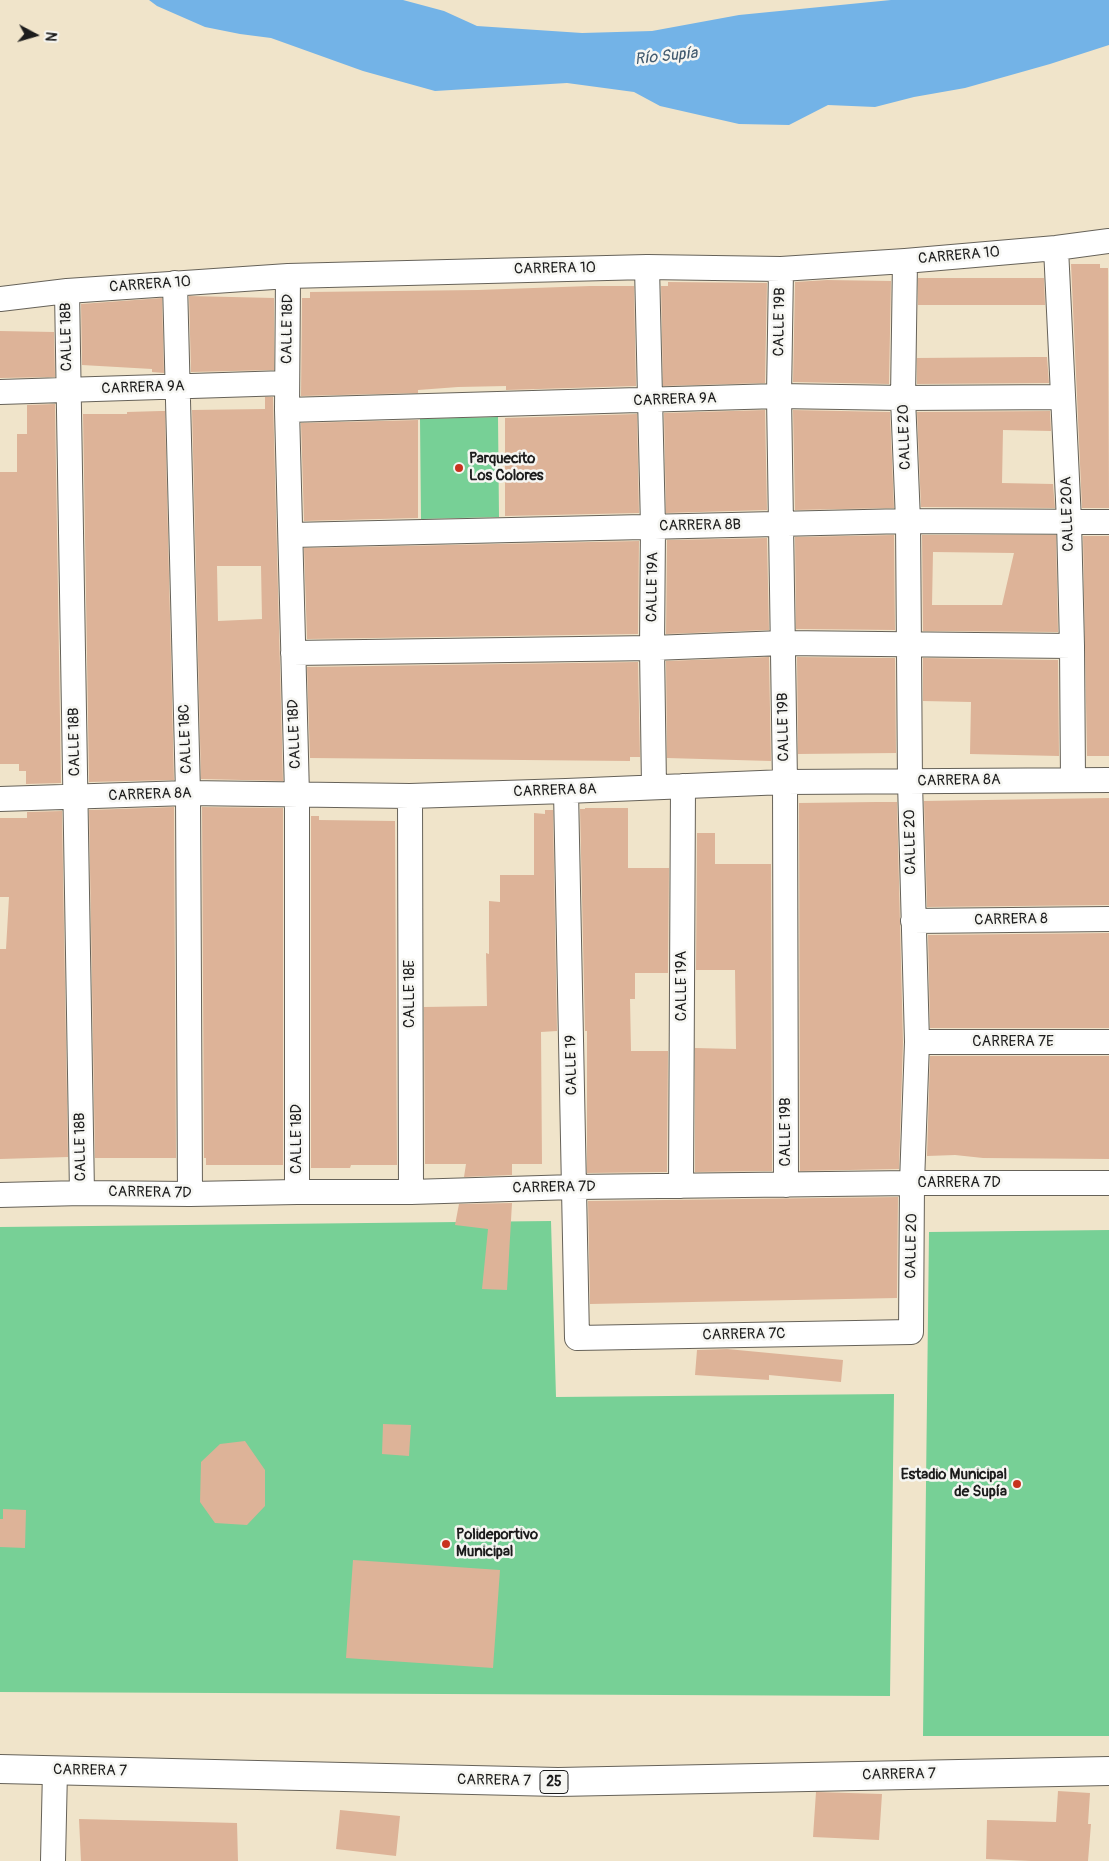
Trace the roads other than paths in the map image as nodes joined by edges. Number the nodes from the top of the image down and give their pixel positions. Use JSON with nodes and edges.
{"nodes":[{"id":1,"x":1109,"y":241,"type":"edge"},
{"id":2,"x":1056,"y":248,"type":"junction"},
{"id":3,"x":905,"y":261,"type":"junction"},
{"id":4,"x":647,"y":267,"type":"junction"},
{"id":5,"x":781,"y":270,"type":"junction"},
{"id":6,"x":288,"y":276,"type":"junction"},
{"id":7,"x":175,"y":283,"type":"junction"},
{"id":8,"x":67,"y":292,"type":"junction"},
{"id":9,"x":0,"y":298,"type":"edge"},
{"id":10,"x":287,"y":383,"type":"junction"},
{"id":11,"x":177,"y":386,"type":"junction"},
{"id":12,"x":68,"y":391,"type":"junction"},
{"id":13,"x":0,"y":392,"type":"edge"},
{"id":14,"x":779,"y":396,"type":"junction"},
{"id":15,"x":1063,"y":397,"type":"junction"},
{"id":16,"x":903,"y":398,"type":"junction"},
{"id":17,"x":651,"y":401,"type":"junction"},
{"id":18,"x":287,"y":410,"type":"junction"},
{"id":19,"x":908,"y":521,"type":"junction"},
{"id":20,"x":1069,"y":522,"type":"junction"},
{"id":21,"x":1109,"y":522,"type":"edge"},
{"id":22,"x":782,"y":524,"type":"junction"},
{"id":23,"x":653,"y":527,"type":"junction"},
{"id":24,"x":291,"y":535,"type":"junction"},
{"id":25,"x":783,"y":643,"type":"junction"},
{"id":26,"x":910,"y":644,"type":"junction"},
{"id":27,"x":1072,"y":646,"type":"junction"},
{"id":28,"x":652,"y":648,"type":"junction"},
{"id":29,"x":293,"y":653,"type":"junction"},
{"id":30,"x":1072,"y":780,"type":"junction"},
{"id":31,"x":1109,"y":780,"type":"edge"},
{"id":32,"x":785,"y":782,"type":"junction"},
{"id":33,"x":910,"y":782,"type":"junction"},
{"id":34,"x":682,"y":786,"type":"junction"},
{"id":35,"x":654,"y":787,"type":"junction"},
{"id":36,"x":566,"y":791,"type":"junction"},
{"id":37,"x":188,"y":793,"type":"junction"},
{"id":38,"x":297,"y":795,"type":"junction"},
{"id":39,"x":410,"y":796,"type":"junction"},
{"id":40,"x":76,"y":797,"type":"junction"},
{"id":41,"x":0,"y":799,"type":"edge"},
{"id":42,"x":1109,"y":918,"type":"edge"},
{"id":43,"x":913,"y":921,"type":"junction"},
{"id":44,"x":917,"y":1042,"type":"junction"},
{"id":45,"x":1109,"y":1042,"type":"edge"},
{"id":46,"x":1109,"y":1182,"type":"edge"},
{"id":47,"x":912,"y":1183,"type":"junction"},
{"id":48,"x":786,"y":1185,"type":"junction"},
{"id":49,"x":681,"y":1186,"type":"junction"},
{"id":50,"x":574,"y":1187,"type":"junction"},
{"id":51,"x":297,"y":1192,"type":"junction"},
{"id":52,"x":411,"y":1192,"type":"junction"},
{"id":53,"x":82,"y":1193,"type":"junction"},
{"id":54,"x":190,"y":1194,"type":"junction"},
{"id":55,"x":0,"y":1195,"type":"edge"},
{"id":56,"x":911,"y":1332,"type":"joint"},
{"id":57,"x":577,"y":1338,"type":"joint"},
{"id":58,"x":0,"y":1769,"type":"edge"},
{"id":59,"x":54,"y":1770,"type":"junction"},
{"id":60,"x":1109,"y":1771,"type":"edge"},
{"id":61,"x":53,"y":1861,"type":"edge"}],
"edges":[{"from":1,"to":2,"type":"street","name":"CARRERA 10"},
{"from":2,"to":3,"type":"street","name":"CARRERA 10"},
{"from":2,"to":15,"type":"street","name":"CALLE 20A"},
{"from":3,"to":5,"type":"street","name":"CARRERA 10"},
{"from":3,"to":16,"type":"street","name":"CALLE 20"},
{"from":4,"to":5,"type":"street","name":"CARRERA 10"},
{"from":4,"to":6,"type":"street","name":"CARRERA 10"},
{"from":4,"to":17,"type":"street","name":"CALLE 19A"},
{"from":5,"to":14,"type":"street","name":"CALLE 19B"},
{"from":6,"to":7,"type":"street","name":"CARRERA 10"},
{"from":6,"to":10,"type":"street","name":"CALLE 18D"},
{"from":7,"to":8,"type":"street","name":"CARRERA 10"},
{"from":7,"to":11,"type":"street","name":"CALLE 18C"},
{"from":8,"to":9,"type":"street","name":"CARRERA 10"},
{"from":8,"to":12,"type":"street","name":"CALLE 18B"},
{"from":10,"to":11,"type":"street","name":"CARRERA 9A"},
{"from":10,"to":18,"type":"street","name":"CALLE 18D"},
{"from":11,"to":12,"type":"street","name":"CARRERA 9A"},
{"from":11,"to":37,"type":"street","name":"CALLE 18C"},
{"from":12,"to":13,"type":"street","name":"CARRERA 9A"},
{"from":12,"to":40,"type":"street","name":"CALLE 18B"},
{"from":14,"to":16,"type":"street","name":"CARRERA 9A"},
{"from":14,"to":17,"type":"street","name":"CARRERA 9A"},
{"from":14,"to":22,"type":"street","name":"CALLE 19B"},
{"from":15,"to":16,"type":"street","name":"CARRERA 9A"},
{"from":15,"to":20,"type":"street","name":"CALLE 20A"},
{"from":16,"to":19,"type":"street","name":"CALLE 20"},
{"from":17,"to":18,"type":"street","name":"CARRERA 9A"},
{"from":17,"to":23,"type":"street","name":"CALLE 19A"},
{"from":18,"to":24,"type":"street","name":"CALLE 18D"},
{"from":19,"to":20,"type":"street","name":"CARRERA 8B"},
{"from":19,"to":22,"type":"street","name":"CARRERA 8B"},
{"from":19,"to":26,"type":"street","name":"CALLE 20"},
{"from":20,"to":21,"type":"street","name":"CARRERA 8B"},
{"from":20,"to":27,"type":"street","name":"CALLE 20A"},
{"from":22,"to":23,"type":"street","name":"CARRERA 8B"},
{"from":22,"to":25,"type":"street","name":"CALLE 19B"},
{"from":23,"to":24,"type":"street","name":"CARRERA 8B"},
{"from":23,"to":28,"type":"street","name":"CALLE 19A"},
{"from":24,"to":29,"type":"street","name":"CALLE 18D"},
{"from":25,"to":26,"type":"street"},
{"from":25,"to":28,"type":"street"},
{"from":25,"to":32,"type":"street","name":"CALLE 19B"},
{"from":26,"to":27,"type":"street"},
{"from":26,"to":33,"type":"street","name":"CALLE 20"},
{"from":27,"to":30,"type":"street","name":"CALLE 20A"},
{"from":28,"to":29,"type":"street"},
{"from":28,"to":35,"type":"street","name":"CALLE 19A"},
{"from":29,"to":38,"type":"street","name":"CALLE 18D"},
{"from":30,"to":31,"type":"street","name":"CARRERA 8A"},
{"from":30,"to":33,"type":"street","name":"CARRERA 8A"},
{"from":32,"to":33,"type":"street","name":"CARRERA 8A"},
{"from":32,"to":34,"type":"street","name":"CARRERA 8A"},
{"from":32,"to":48,"type":"street","name":"CALLE 19B"},
{"from":33,"to":43,"type":"street","name":"CALLE 20"},
{"from":34,"to":35,"type":"street","name":"CARRERA 8A"},
{"from":34,"to":49,"type":"street","name":"CALLE 19A"},
{"from":35,"to":36,"type":"street","name":"CARRERA 8A"},
{"from":36,"to":39,"type":"street","name":"CARRERA 8A"},
{"from":36,"to":50,"type":"street","name":"CALLE 19"},
{"from":37,"to":38,"type":"street","name":"CARRERA 8A"},
{"from":37,"to":40,"type":"street","name":"CARRERA 8A"},
{"from":37,"to":54,"type":"street","name":"CALLE 18C"},
{"from":38,"to":39,"type":"street","name":"CARRERA 8A"},
{"from":38,"to":51,"type":"street","name":"CALLE 18D"},
{"from":39,"to":52,"type":"street","name":"CALLE 18E"},
{"from":40,"to":41,"type":"street","name":"CARRERA 8A"},
{"from":40,"to":53,"type":"street","name":"CALLE 18B"},
{"from":42,"to":43,"type":"street","name":"CARRERA 8"},
{"from":43,"to":44,"type":"street","name":"CALLE 20"},
{"from":44,"to":45,"type":"street","name":"CARRERA 7E"},
{"from":44,"to":47,"type":"street","name":"CALLE 20"},
{"from":46,"to":47,"type":"street","name":"CARRERA 7D"},
{"from":47,"to":48,"type":"street","name":"CARRERA 7D"},
{"from":47,"to":56,"type":"street","name":"CALLE 20"},
{"from":48,"to":49,"type":"street","name":"CARRERA 7D"},
{"from":49,"to":50,"type":"street","name":"CARRERA 7D"},
{"from":50,"to":52,"type":"street","name":"CARRERA 7D"},
{"from":50,"to":57,"type":"street","name":"CALLE 19"},
{"from":51,"to":52,"type":"street","name":"CARRERA 7D"},
{"from":51,"to":54,"type":"street","name":"CARRERA 7D"},
{"from":53,"to":54,"type":"street","name":"CARRERA 7D"},
{"from":53,"to":55,"type":"street","name":"CARRERA 7D"},
{"from":56,"to":57,"type":"street","name":"CARRERA 7C"},
{"from":58,"to":59,"type":"main road","name":"CARRERA 7","number":"25"},
{"from":59,"to":60,"type":"main road","name":"CARRERA 7","number":"25"},
{"from":59,"to":61,"type":"street"}]}
